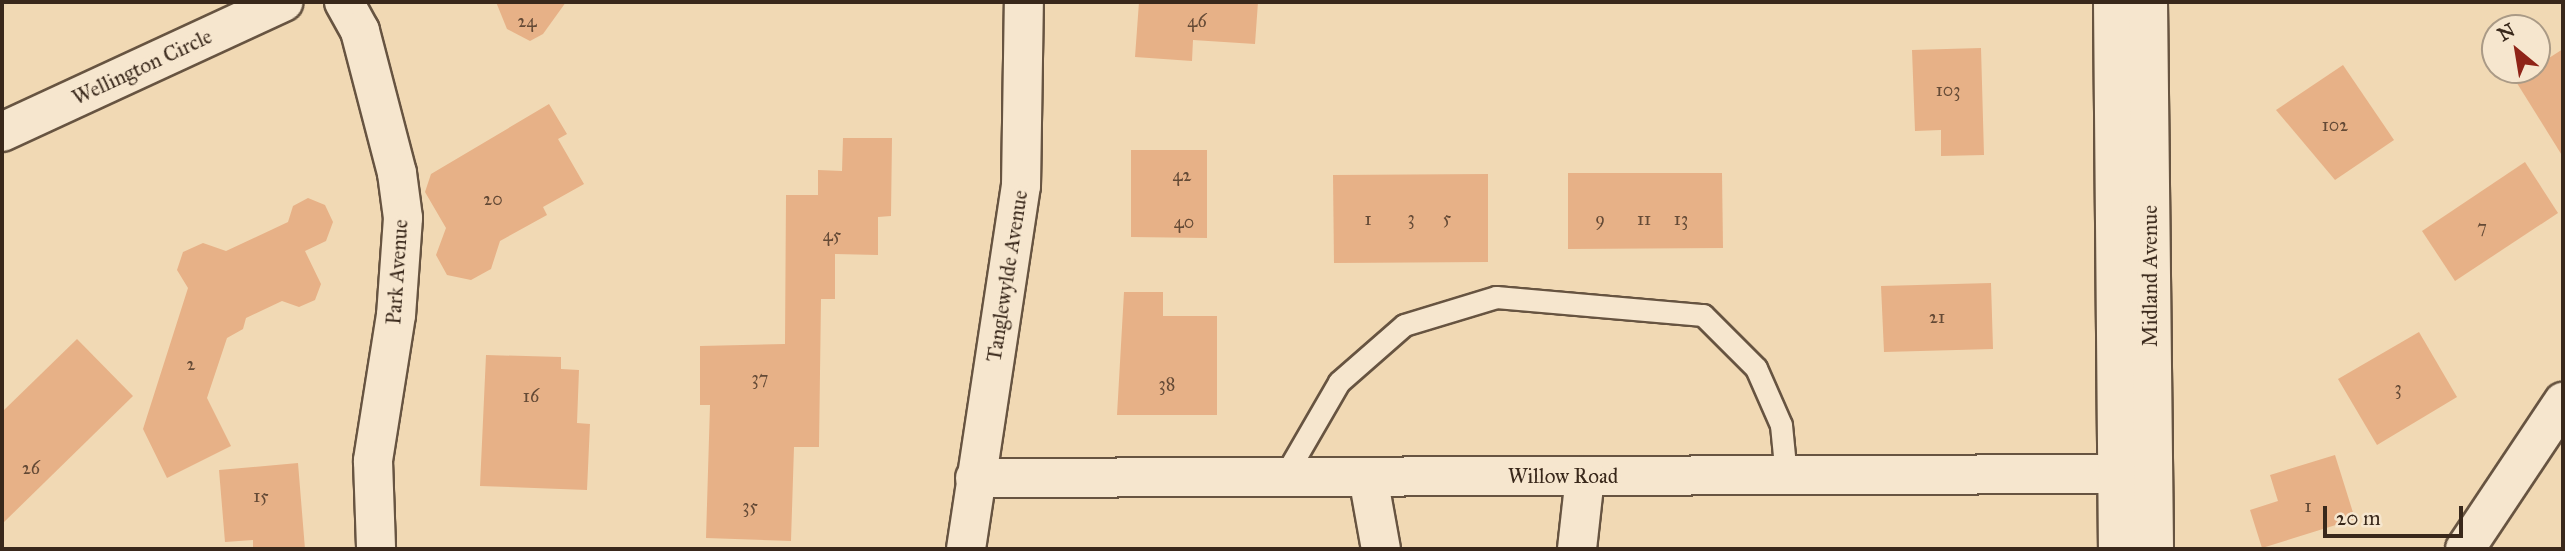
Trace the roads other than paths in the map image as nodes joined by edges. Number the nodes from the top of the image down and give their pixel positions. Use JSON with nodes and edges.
{"nodes":[{"id":1,"x":283,"y":2,"type":"edge"},
{"id":2,"x":344,"y":2,"type":"edge"},
{"id":3,"x":1024,"y":2,"type":"edge"},
{"id":4,"x":2113,"y":2,"type":"edge"},
{"id":5,"x":2148,"y":2,"type":"edge"},
{"id":6,"x":2,"y":132,"type":"edge"},
{"id":7,"x":2563,"y":402,"type":"edge"},
{"id":8,"x":2133,"y":474,"type":"junction"},
{"id":9,"x":1585,"y":476,"type":"junction"},
{"id":10,"x":1786,"y":476,"type":"junction"},
{"id":11,"x":1284,"y":477,"type":"junction"},
{"id":12,"x":1368,"y":477,"type":"junction"},
{"id":13,"x":975,"y":478,"type":"junction"},
{"id":14,"x":376,"y":549,"type":"edge"},
{"id":15,"x":966,"y":549,"type":"edge"},
{"id":16,"x":1381,"y":549,"type":"edge"},
{"id":17,"x":1577,"y":549,"type":"edge"},
{"id":18,"x":2118,"y":549,"type":"edge"},
{"id":19,"x":2154,"y":549,"type":"edge"},
{"id":20,"x":2465,"y":549,"type":"edge"}],
"edges":[{"from":1,"to":6,"type":"street","name":"Wellington Circle"},
{"from":2,"to":14,"type":"street","name":"Park Avenue"},
{"from":3,"to":13,"type":"street","name":"Tanglewylde Avenue"},
{"from":4,"to":8,"type":"street","name":"Midland Avenue"},
{"from":5,"to":8,"type":"street","name":"Midland Avenue"},
{"from":7,"to":20,"type":"street"},
{"from":8,"to":10,"type":"street","name":"Willow Road"},
{"from":8,"to":18,"type":"street","name":"Midland Avenue"},
{"from":8,"to":19,"type":"street","name":"Midland Avenue"},
{"from":9,"to":10,"type":"street","name":"Willow Road"},
{"from":9,"to":12,"type":"street","name":"Willow Road"},
{"from":9,"to":17,"type":"street"},
{"from":10,"to":11,"type":"lane"},
{"from":11,"to":12,"type":"street","name":"Willow Road"},
{"from":11,"to":13,"type":"street","name":"Willow Road"},
{"from":12,"to":16,"type":"street"},
{"from":13,"to":15,"type":"street","name":"Tanglewylde Avenue"}]}
